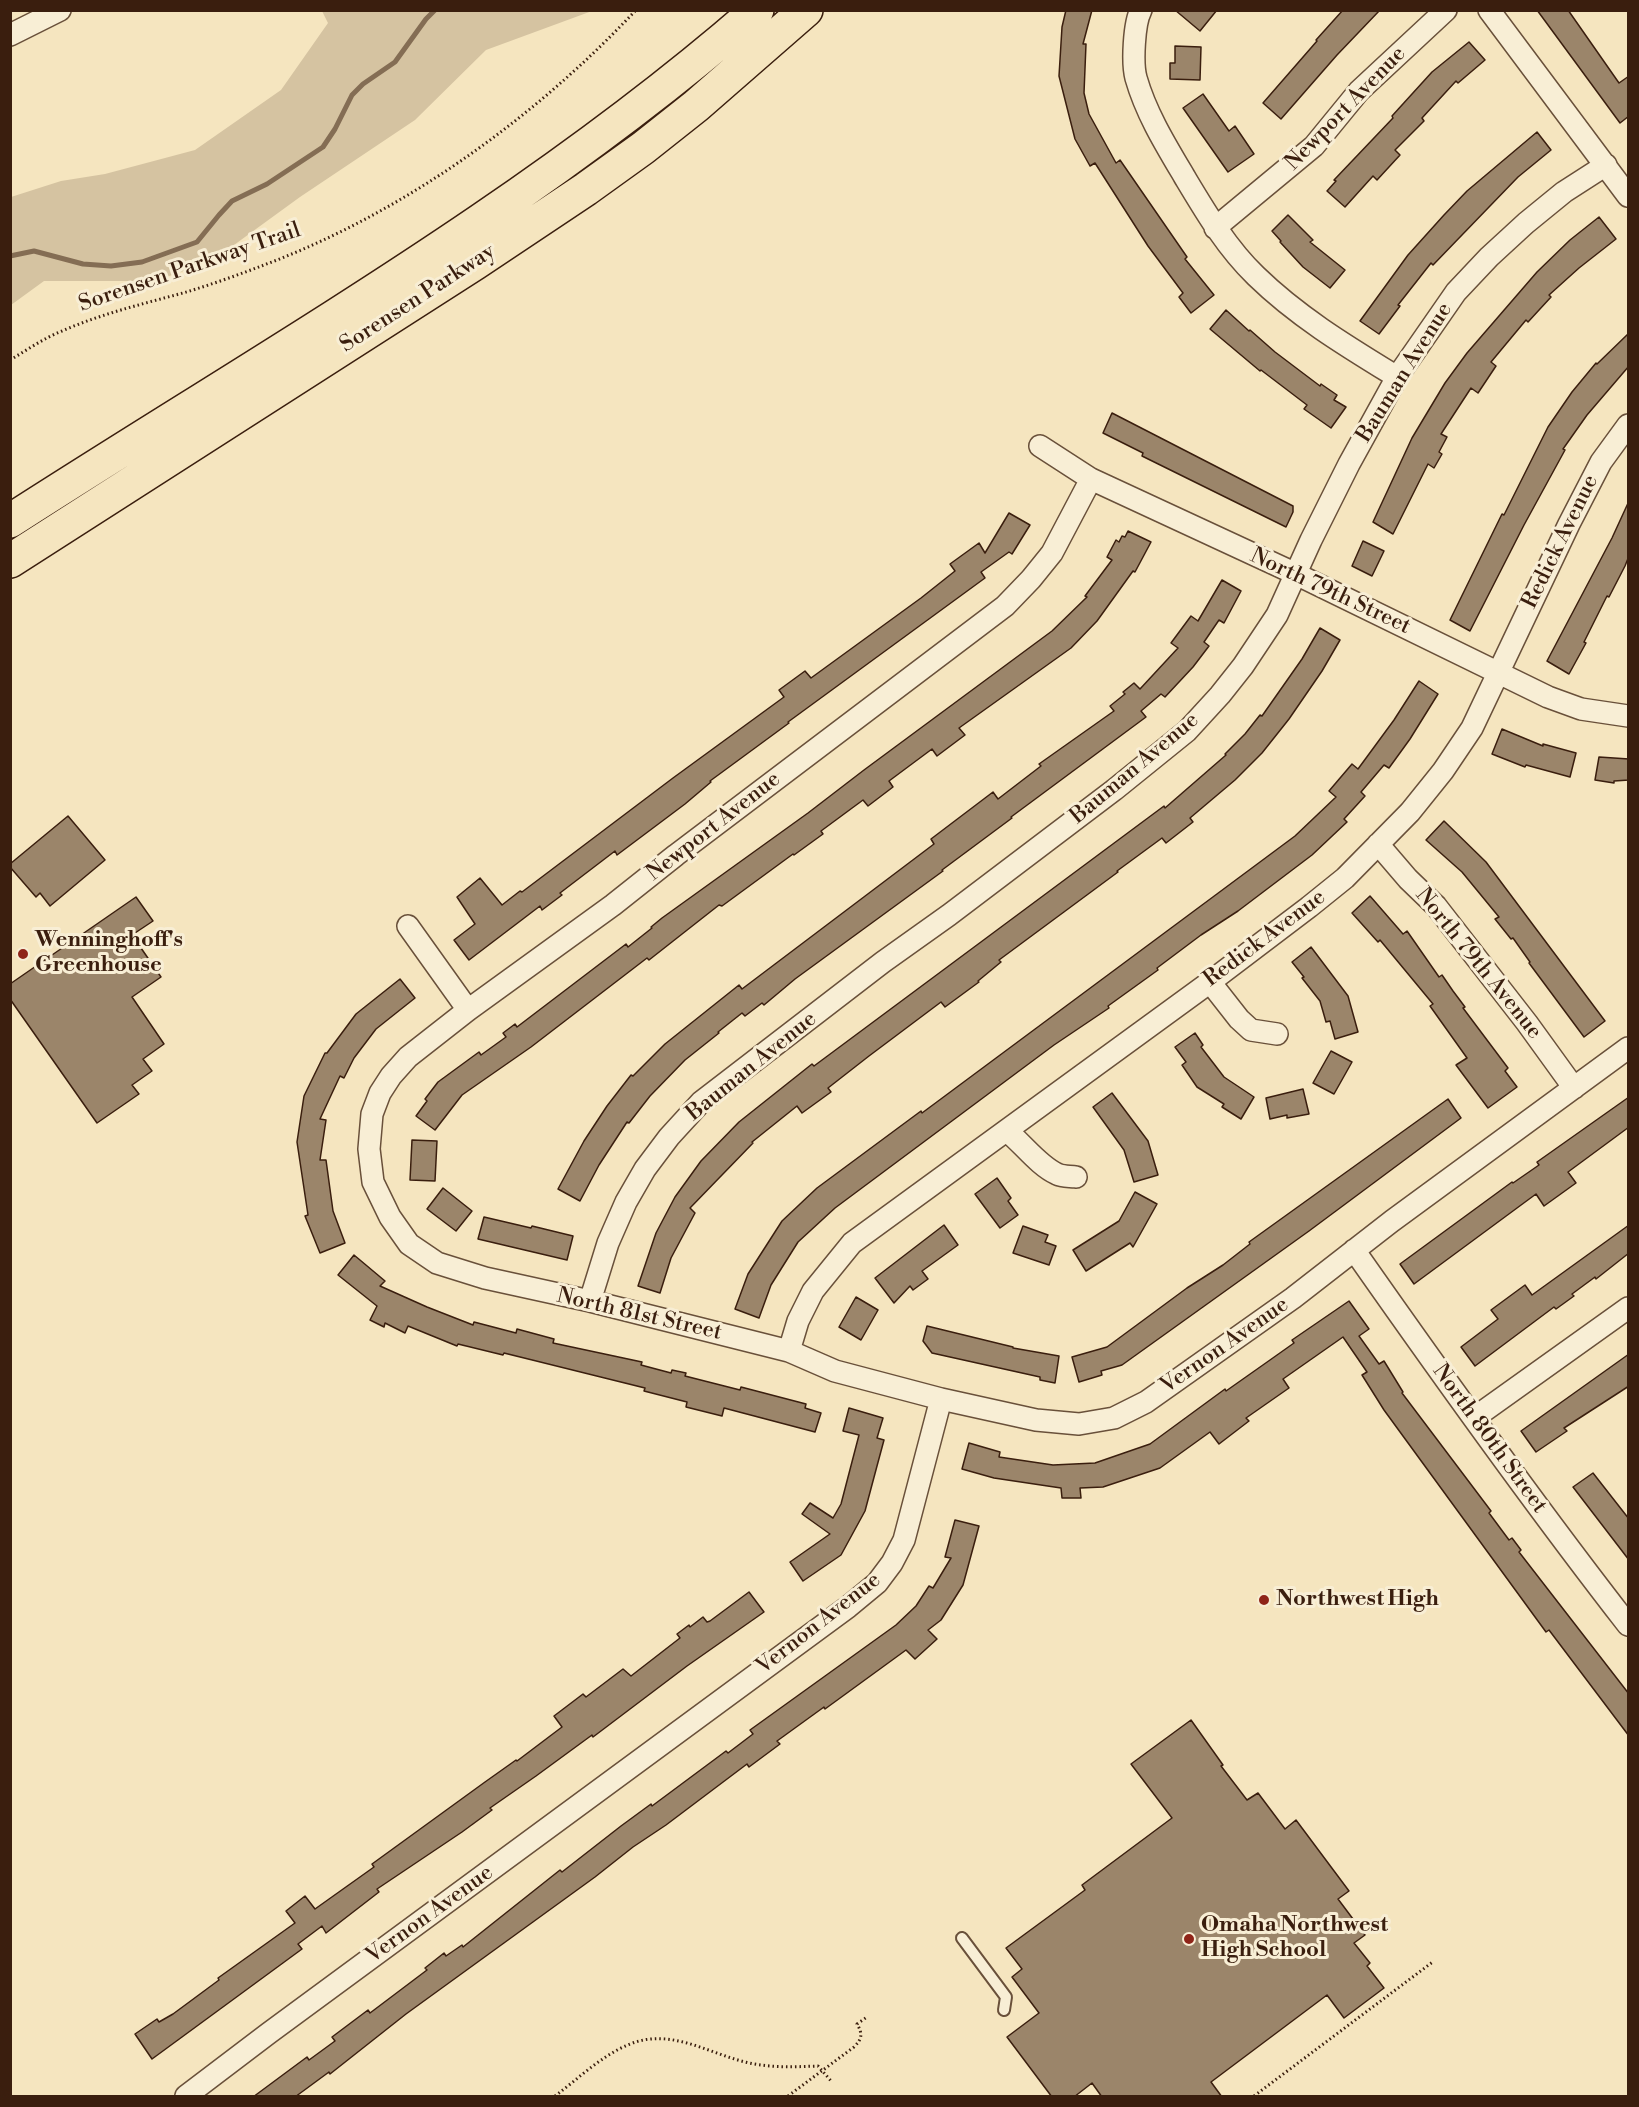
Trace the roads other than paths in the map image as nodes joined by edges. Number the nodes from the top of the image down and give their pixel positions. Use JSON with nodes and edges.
{"nodes":[{"id":1,"x":60,"y":10,"type":"edge"},
{"id":2,"x":757,"y":10,"type":"edge"},
{"id":3,"x":806,"y":10,"type":"edge"},
{"id":4,"x":1141,"y":10,"type":"edge"},
{"id":5,"x":1446,"y":10,"type":"edge"},
{"id":6,"x":1489,"y":10,"type":"edge"},
{"id":7,"x":10,"y":35,"type":"edge"},
{"id":8,"x":1606,"y":165,"type":"junction"},
{"id":9,"x":1629,"y":196,"type":"edge"},
{"id":10,"x":1215,"y":228,"type":"junction"},
{"id":11,"x":1397,"y":377,"type":"junction"},
{"id":12,"x":1629,"y":425,"type":"edge"},
{"id":13,"x":1040,"y":446,"type":"dead end"},
{"id":14,"x":1090,"y":479,"type":"junction"},
{"id":15,"x":10,"y":521,"type":"edge"},
{"id":16,"x":10,"y":561,"type":"edge"},
{"id":17,"x":1296,"y":574,"type":"junction"},
{"id":18,"x":1498,"y":672,"type":"junction"},
{"id":19,"x":1629,"y":716,"type":"edge"},
{"id":20,"x":1378,"y":844,"type":"junction"},
{"id":21,"x":408,"y":926,"type":"dead end"},
{"id":22,"x":1210,"y":982,"type":"junction"},
{"id":23,"x":468,"y":1010,"type":"junction"},
{"id":24,"x":1277,"y":1034,"type":"dead end"},
{"id":25,"x":1629,"y":1048,"type":"edge"},
{"id":26,"x":1574,"y":1088,"type":"junction"},
{"id":27,"x":1007,"y":1131,"type":"junction"},
{"id":28,"x":1076,"y":1177,"type":"dead end"},
{"id":29,"x":373,"y":1182,"type":"joint"},
{"id":30,"x":1354,"y":1250,"type":"junction"},
{"id":31,"x":590,"y":1301,"type":"junction"},
{"id":32,"x":1629,"y":1308,"type":"edge"},
{"id":33,"x":789,"y":1351,"type":"junction"},
{"id":34,"x":941,"y":1399,"type":"junction"},
{"id":35,"x":1474,"y":1418,"type":"junction"},
{"id":36,"x":1629,"y":1624,"type":"edge"},
{"id":37,"x":962,"y":1938,"type":"dead end"},
{"id":38,"x":1004,"y":2010,"type":"dead end"},
{"id":39,"x":186,"y":2097,"type":"edge"}],
"edges":[{"from":1,"to":7,"type":"street"},
{"from":2,"to":15,"type":"main road","name":"Sorensen Parkway"},
{"from":3,"to":16,"type":"main road","name":"Sorensen Parkway"},
{"from":4,"to":10,"type":"street"},
{"from":5,"to":10,"type":"street","name":"Newport Avenue"},
{"from":6,"to":8,"type":"street"},
{"from":8,"to":9,"type":"street"},
{"from":8,"to":11,"type":"street","name":"Bauman Avenue"},
{"from":10,"to":11,"type":"street"},
{"from":11,"to":17,"type":"street","name":"Bauman Avenue"},
{"from":12,"to":18,"type":"street","name":"Redick Avenue"},
{"from":13,"to":14,"type":"street","name":"North 79th Street"},
{"from":14,"to":17,"type":"street","name":"North 79th Street"},
{"from":14,"to":23,"type":"street","name":"Newport Avenue"},
{"from":17,"to":18,"type":"street","name":"North 79th Street"},
{"from":17,"to":31,"type":"street","name":"Bauman Avenue"},
{"from":18,"to":19,"type":"street","name":"North 79th Street"},
{"from":18,"to":20,"type":"street","name":"Redick Avenue"},
{"from":20,"to":22,"type":"street","name":"Redick Avenue"},
{"from":20,"to":26,"type":"street","name":"North 79th Avenue"},
{"from":21,"to":23,"type":"street"},
{"from":22,"to":24,"type":"street"},
{"from":22,"to":27,"type":"street","name":"Redick Avenue"},
{"from":23,"to":29,"type":"street","name":"Newport Avenue"},
{"from":25,"to":26,"type":"street","name":"Vernon Avenue"},
{"from":26,"to":30,"type":"street","name":"Vernon Avenue"},
{"from":27,"to":28,"type":"street"},
{"from":27,"to":33,"type":"street","name":"Redick Avenue"},
{"from":29,"to":31,"type":"street","name":"North 81st Street"},
{"from":30,"to":34,"type":"street","name":"Vernon Avenue"},
{"from":30,"to":35,"type":"street","name":"North 80th Street"},
{"from":31,"to":33,"type":"street","name":"North 81st Street"},
{"from":32,"to":35,"type":"street"},
{"from":33,"to":34,"type":"street","name":"North 81st Street"},
{"from":34,"to":39,"type":"street","name":"Vernon Avenue"},
{"from":35,"to":36,"type":"street","name":"North 80th Street"},
{"from":37,"to":38,"type":"lane"}]}
